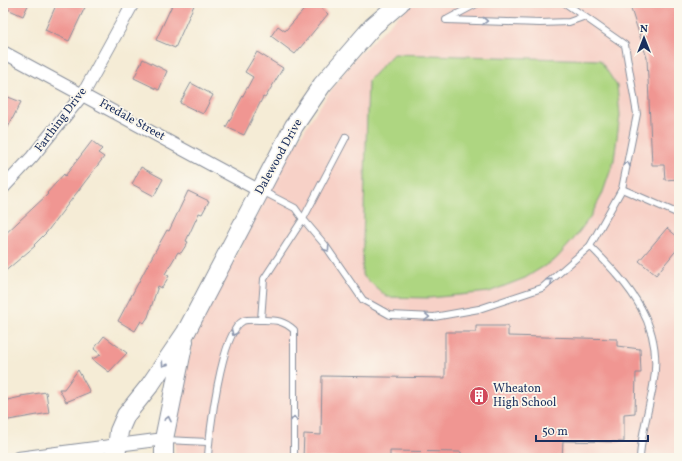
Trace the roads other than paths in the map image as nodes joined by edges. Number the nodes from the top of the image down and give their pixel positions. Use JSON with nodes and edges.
{"nodes":[{"id":1,"x":133,"y":3,"type":"edge"},
{"id":2,"x":400,"y":3,"type":"edge"},
{"id":3,"x":478,"y":3,"type":"edge"},
{"id":4,"x":565,"y":3,"type":"edge"},
{"id":5,"x":583,"y":17,"type":"junction"},
{"id":6,"x":3,"y":52,"type":"edge"},
{"id":7,"x":83,"y":94,"type":"junction"},
{"id":8,"x":346,"y":137,"type":"dead end"},
{"id":9,"x":3,"y":188,"type":"edge"},
{"id":10,"x":622,"y":189,"type":"junction"},
{"id":11,"x":260,"y":191,"type":"junction"},
{"id":12,"x":679,"y":214,"type":"edge"},
{"id":13,"x":303,"y":219,"type":"junction"},
{"id":14,"x":590,"y":246,"type":"junction"},
{"id":15,"x":261,"y":320,"type":"junction"},
{"id":16,"x":186,"y":332,"type":"junction"},
{"id":17,"x":164,"y":439,"type":"junction"},
{"id":18,"x":208,"y":442,"type":"junction"},
{"id":19,"x":116,"y":452,"type":"edge"},
{"id":20,"x":18,"y":458,"type":"edge"},
{"id":21,"x":164,"y":458,"type":"edge"},
{"id":22,"x":208,"y":458,"type":"edge"},
{"id":23,"x":294,"y":458,"type":"edge"},
{"id":24,"x":640,"y":458,"type":"edge"}],
"edges":[{"from":1,"to":7,"type":"street","name":"Farthing Drive"},
{"from":2,"to":11,"type":"street","name":"Dalewood Drive"},
{"from":3,"to":5,"type":"lane","one_way":true},
{"from":4,"to":5,"type":"lane"},
{"from":10,"to":5,"type":"lane","one_way":true},
{"from":6,"to":7,"type":"street","name":"Fredale Street"},
{"from":7,"to":9,"type":"street","name":"Farthing Drive"},
{"from":7,"to":11,"type":"street","name":"Fredale Street"},
{"from":8,"to":13,"type":"lane"},
{"from":10,"to":12,"type":"lane"},
{"from":10,"to":14,"type":"lane"},
{"from":11,"to":13,"type":"lane"},
{"from":11,"to":16,"type":"street","name":"Dalewood Drive"},
{"from":13,"to":14,"type":"lane","one_way":true},
{"from":13,"to":15,"type":"lane"},
{"from":14,"to":24,"type":"lane"},
{"from":15,"to":18,"type":"lane","one_way":true},
{"from":23,"to":15,"type":"lane","one_way":true},
{"from":17,"to":16,"type":"street","name":"Dalewood Drive","one_way":true},
{"from":16,"to":19,"type":"street","name":"Dalewood Drive","one_way":true},
{"from":17,"to":18,"type":"lane"},
{"from":17,"to":19,"type":"street"},
{"from":17,"to":21,"type":"street","name":"Dalewood Drive"},
{"from":18,"to":22,"type":"lane"},
{"from":19,"to":20,"type":"street"}]}
